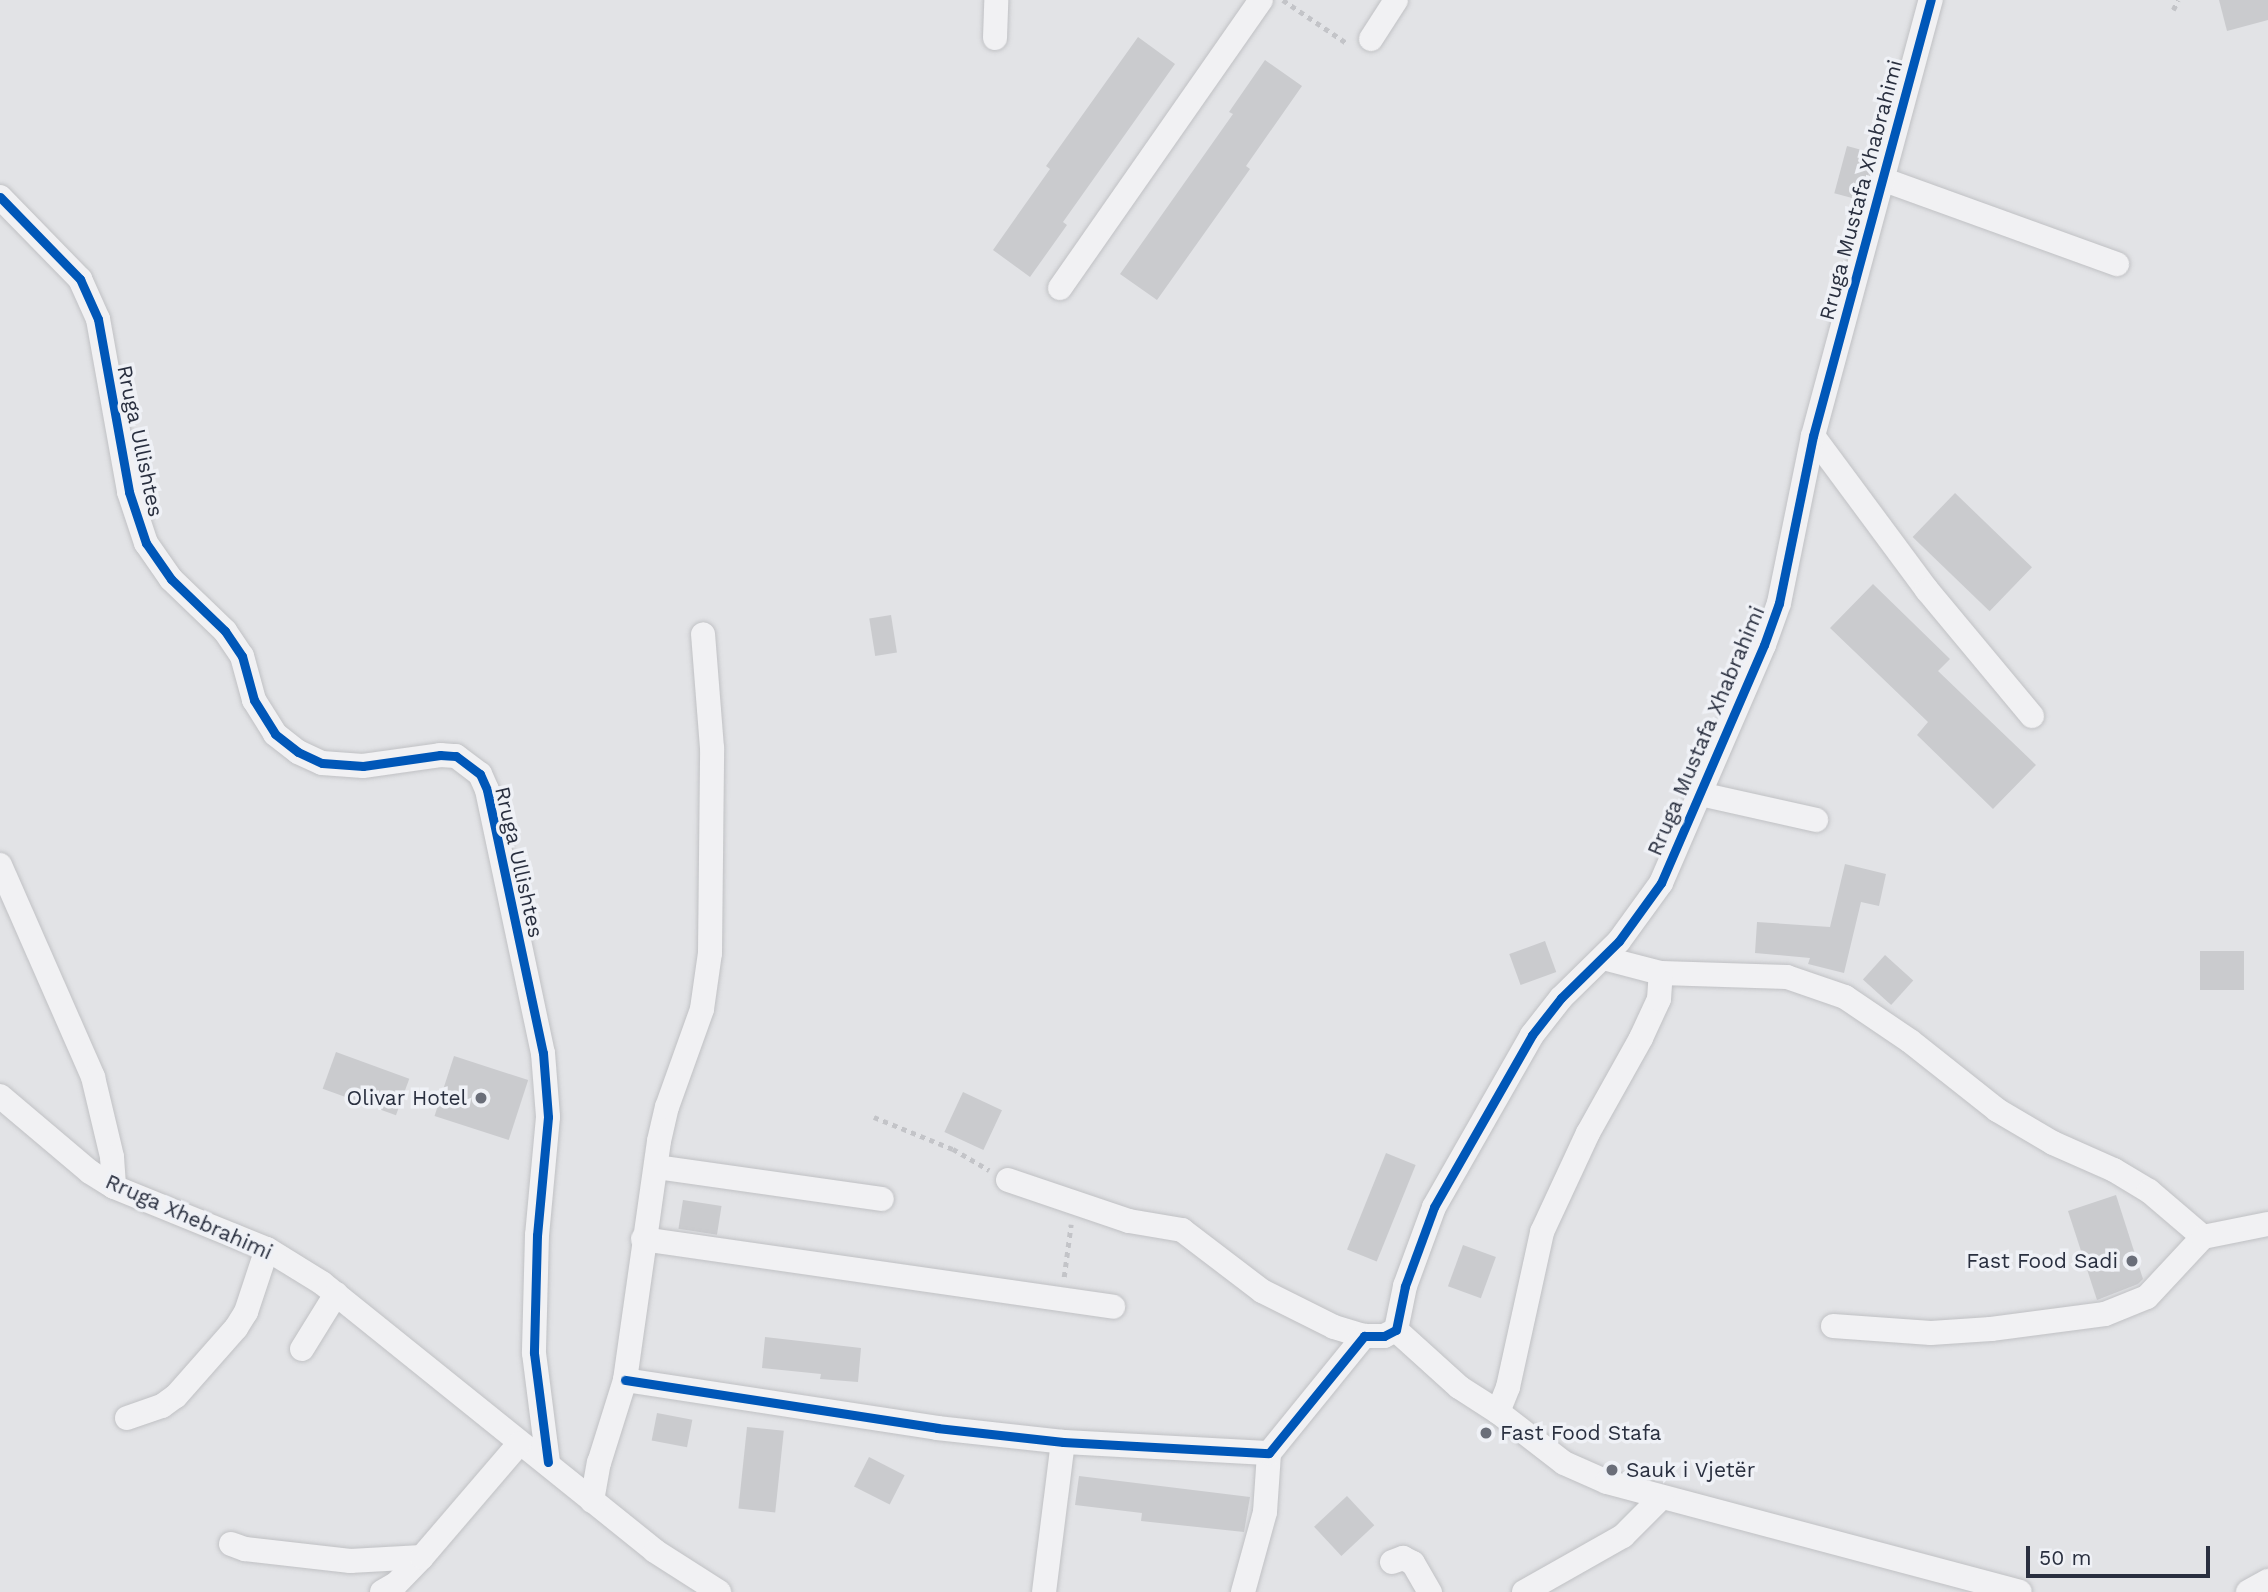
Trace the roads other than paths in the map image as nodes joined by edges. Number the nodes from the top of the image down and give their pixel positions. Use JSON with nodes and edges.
{"nodes":[{"id":1,"x":996,"y":0,"type":"edge"},
{"id":2,"x":1261,"y":0,"type":"edge"},
{"id":3,"x":1396,"y":0,"type":"edge"},
{"id":4,"x":1931,"y":0,"type":"edge"},
{"id":5,"x":995,"y":38,"type":"dead end"},
{"id":6,"x":1360,"y":41,"type":"road end"},
{"id":7,"x":1882,"y":179,"type":"junction"},
{"id":8,"x":0,"y":197,"type":"edge"},
{"id":9,"x":2117,"y":264,"type":"dead end"},
{"id":10,"x":1060,"y":288,"type":"dead end"},
{"id":11,"x":1813,"y":436,"type":"junction"},
{"id":12,"x":703,"y":634,"type":"dead end"},
{"id":13,"x":2032,"y":716,"type":"dead end"},
{"id":14,"x":1700,"y":794,"type":"junction"},
{"id":15,"x":1816,"y":820,"type":"dead end"},
{"id":16,"x":0,"y":864,"type":"edge"},
{"id":17,"x":1603,"y":958,"type":"junction"},
{"id":18,"x":1661,"y":972,"type":"junction"},
{"id":19,"x":0,"y":1096,"type":"edge"},
{"id":20,"x":657,"y":1167,"type":"junction"},
{"id":21,"x":1008,"y":1180,"type":"road end"},
{"id":22,"x":114,"y":1187,"type":"junction"},
{"id":23,"x":882,"y":1199,"type":"dead end"},
{"id":24,"x":2268,"y":1224,"type":"edge"},
{"id":25,"x":2203,"y":1237,"type":"junction"},
{"id":26,"x":643,"y":1239,"type":"junction"},
{"id":27,"x":267,"y":1249,"type":"junction"},
{"id":28,"x":336,"y":1294,"type":"junction"},
{"id":29,"x":1113,"y":1307,"type":"dead end"},
{"id":30,"x":1833,"y":1326,"type":"dead end"},
{"id":31,"x":1396,"y":1331,"type":"junction"},
{"id":32,"x":1364,"y":1336,"type":"junction"},
{"id":33,"x":302,"y":1349,"type":"dead end"},
{"id":34,"x":625,"y":1380,"type":"junction"},
{"id":35,"x":1498,"y":1412,"type":"junction"},
{"id":36,"x":127,"y":1418,"type":"dead end"},
{"id":37,"x":1063,"y":1441,"type":"junction"},
{"id":38,"x":519,"y":1444,"type":"junction"},
{"id":39,"x":1269,"y":1453,"type":"junction"},
{"id":40,"x":548,"y":1462,"type":"junction"},
{"id":41,"x":1661,"y":1497,"type":"junction"},
{"id":42,"x":592,"y":1501,"type":"junction"},
{"id":43,"x":231,"y":1544,"type":"dead end"},
{"id":44,"x":422,"y":1557,"type":"junction"},
{"id":45,"x":1392,"y":1562,"type":"dead end"},
{"id":46,"x":2268,"y":1581,"type":"edge"},
{"id":47,"x":382,"y":1592,"type":"edge"},
{"id":48,"x":719,"y":1592,"type":"edge"},
{"id":49,"x":1044,"y":1592,"type":"edge"},
{"id":50,"x":1243,"y":1592,"type":"edge"},
{"id":51,"x":1430,"y":1592,"type":"edge"},
{"id":52,"x":1524,"y":1592,"type":"edge"},
{"id":53,"x":2020,"y":1592,"type":"edge"},
{"id":54,"x":2248,"y":1592,"type":"edge"}],
"edges":[{"from":1,"to":5,"type":"street"},
{"from":2,"to":10,"type":"street"},
{"from":3,"to":6,"type":"street"},
{"from":4,"to":7,"type":"street","name":"Rruga Mustafa Xhabrahimi"},
{"from":7,"to":9,"type":"street"},
{"from":7,"to":11,"type":"street","name":"Rruga Mustafa Xhabrahimi"},
{"from":8,"to":40,"type":"street","name":"Rruga Ullishtes"},
{"from":11,"to":13,"type":"street"},
{"from":11,"to":14,"type":"street","name":"Rruga Mustafa Xhabrahimi"},
{"from":12,"to":20,"type":"street"},
{"from":14,"to":15,"type":"street"},
{"from":14,"to":17,"type":"street","name":"Rruga Mustafa Xhabrahimi"},
{"from":16,"to":22,"type":"street"},
{"from":17,"to":18,"type":"street"},
{"from":17,"to":31,"type":"street","name":"Rruga Mustafa Xhabrahimi"},
{"from":18,"to":25,"type":"street"},
{"from":18,"to":35,"type":"street"},
{"from":19,"to":22,"type":"street","name":"Rruga Xhebrahimi"},
{"from":20,"to":23,"type":"street"},
{"from":20,"to":26,"type":"street"},
{"from":21,"to":32,"type":"street"},
{"from":22,"to":27,"type":"street","name":"Rruga Xhebrahimi"},
{"from":24,"to":25,"type":"street"},
{"from":25,"to":30,"type":"street"},
{"from":26,"to":29,"type":"street"},
{"from":26,"to":34,"type":"street"},
{"from":27,"to":28,"type":"street","name":"Rruga Xhebrahimi"},
{"from":27,"to":36,"type":"street"},
{"from":28,"to":33,"type":"street"},
{"from":28,"to":38,"type":"street","name":"Rruga Xhebrahimi"},
{"from":31,"to":32,"type":"street"},
{"from":31,"to":35,"type":"street"},
{"from":32,"to":39,"type":"street"},
{"from":34,"to":37,"type":"street"},
{"from":34,"to":42,"type":"street"},
{"from":35,"to":41,"type":"street"},
{"from":37,"to":39,"type":"street"},
{"from":37,"to":49,"type":"street"},
{"from":38,"to":40,"type":"street","name":"Rruga Xhebrahimi"},
{"from":38,"to":44,"type":"street"},
{"from":39,"to":50,"type":"street"},
{"from":40,"to":42,"type":"street","name":"Rruga Xhebrahimi"},
{"from":41,"to":52,"type":"street"},
{"from":41,"to":53,"type":"street"},
{"from":42,"to":48,"type":"street","name":"Rruga Xhebrahimi"},
{"from":43,"to":44,"type":"street"},
{"from":44,"to":47,"type":"street"},
{"from":45,"to":51,"type":"street"},
{"from":46,"to":54,"type":"street"}]}
